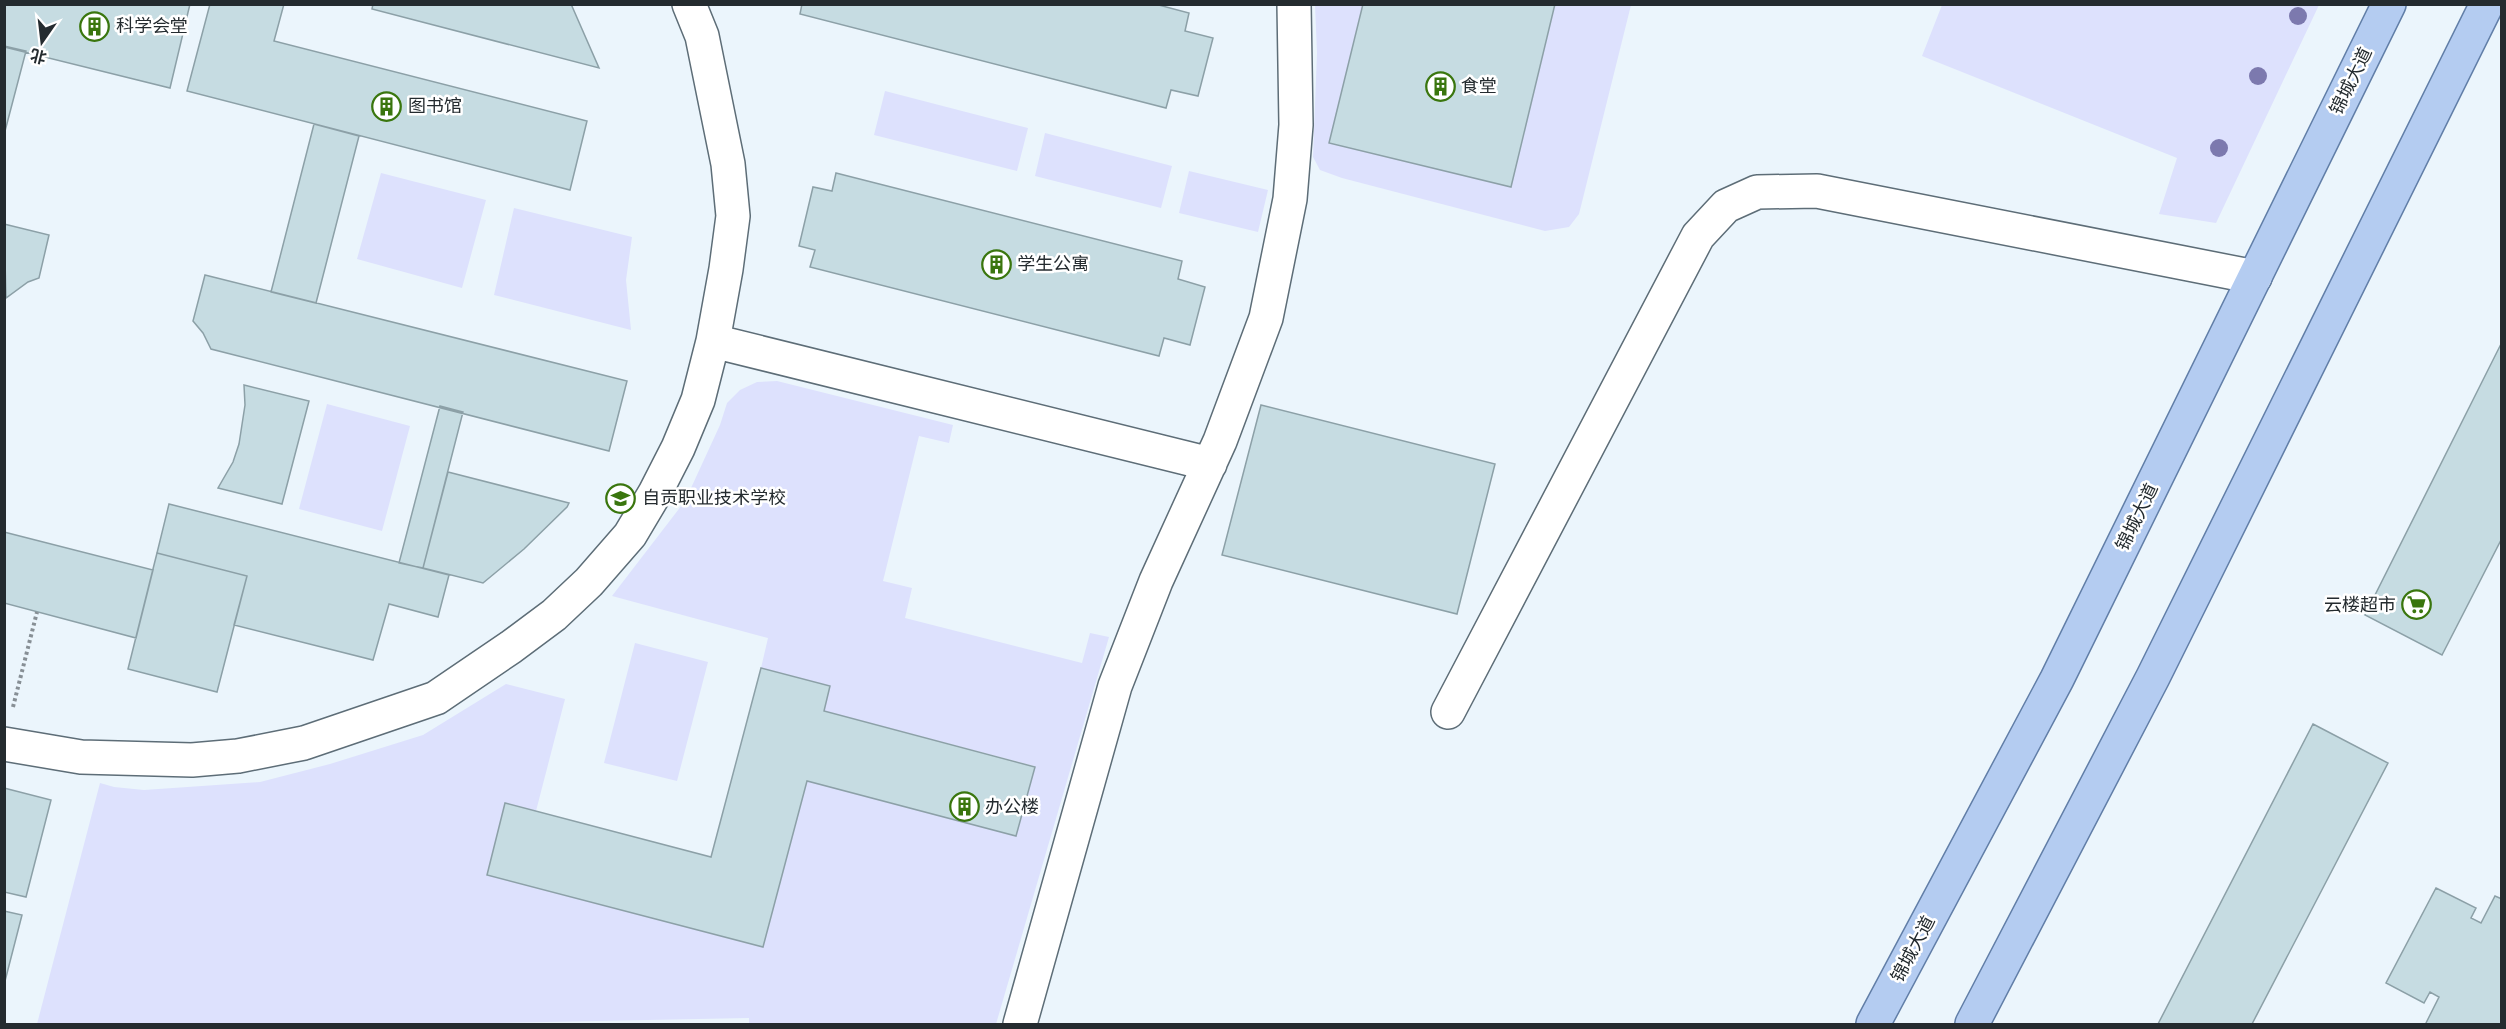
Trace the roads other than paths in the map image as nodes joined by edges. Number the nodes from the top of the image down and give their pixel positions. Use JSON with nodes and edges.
{"nodes":[{"id":1,"x":689,"y":4,"type":"edge"},
{"id":2,"x":1294,"y":4,"type":"edge"},
{"id":3,"x":2389,"y":4,"type":"edge"},
{"id":4,"x":2487,"y":4,"type":"edge"},
{"id":5,"x":2255,"y":277,"type":"junction"},
{"id":6,"x":713,"y":341,"type":"junction"},
{"id":7,"x":1209,"y":464,"type":"junction"},
{"id":8,"x":1448,"y":712,"type":"dead end"},
{"id":9,"x":4,"y":744,"type":"edge"},
{"id":10,"x":1020,"y":1024,"type":"edge"},
{"id":11,"x":1873,"y":1024,"type":"edge"},
{"id":12,"x":1972,"y":1024,"type":"edge"}],
"edges":[{"from":1,"to":6,"type":"lane"},
{"from":2,"to":7,"type":"lane"},
{"from":3,"to":5,"type":"main road","name":"锦城大道"},
{"from":4,"to":12,"type":"main road"},
{"from":5,"to":8,"type":"lane"},
{"from":5,"to":11,"type":"main road","name":"锦城大道"},
{"from":6,"to":7,"type":"lane"},
{"from":6,"to":9,"type":"lane"},
{"from":7,"to":10,"type":"lane"}]}
